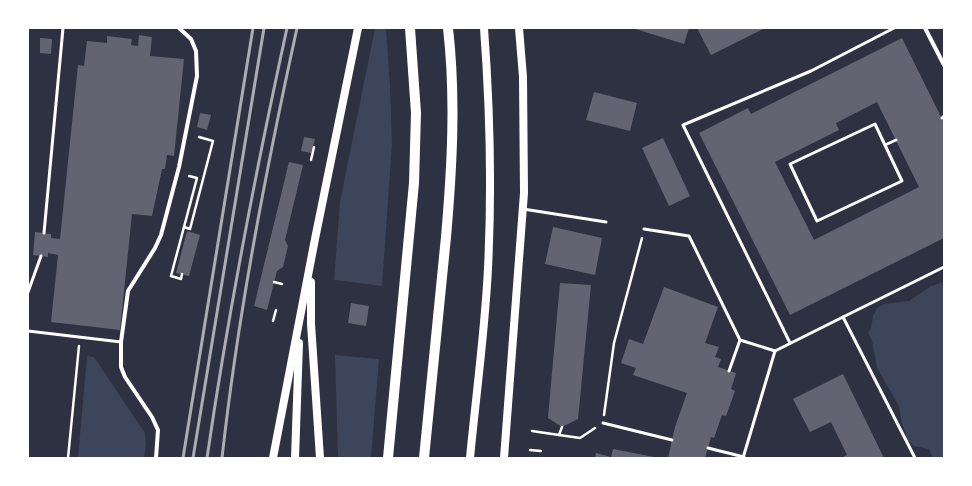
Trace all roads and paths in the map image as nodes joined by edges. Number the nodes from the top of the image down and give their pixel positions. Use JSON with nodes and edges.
{"nodes":[{"id":1,"x":63,"y":28,"type":"edge"},
{"id":2,"x":179,"y":28,"type":"edge"},
{"id":3,"x":358,"y":28,"type":"edge"},
{"id":4,"x":410,"y":28,"type":"edge"},
{"id":5,"x":448,"y":28,"type":"edge"},
{"id":6,"x":484,"y":28,"type":"edge"},
{"id":7,"x":519,"y":28,"type":"edge"},
{"id":8,"x":894,"y":28,"type":"edge"},
{"id":9,"x":925,"y":28,"type":"edge"},
{"id":10,"x":944,"y":65,"type":"edge"},
{"id":11,"x":198,"y":137,"type":"dead end"},
{"id":12,"x":896,"y":140,"type":"dead end"},
{"id":13,"x":885,"y":146,"type":"junction"},
{"id":14,"x":314,"y":148,"type":"dead end"},
{"id":15,"x":311,"y":160,"type":"dead end"},
{"id":16,"x":189,"y":176,"type":"dead end"},
{"id":17,"x":523,"y":209,"type":"junction"},
{"id":18,"x":606,"y":222,"type":"dead end"},
{"id":19,"x":184,"y":227,"type":"junction"},
{"id":20,"x":644,"y":230,"type":"joint"},
{"id":21,"x":44,"y":233,"type":"dead end"},
{"id":22,"x":314,"y":239,"type":"junction"},
{"id":23,"x":41,"y":256,"type":"dead end"},
{"id":24,"x":944,"y":267,"type":"edge"},
{"id":25,"x":182,"y":274,"type":"dead end"},
{"id":26,"x":274,"y":282,"type":"dead end"},
{"id":27,"x":282,"y":284,"type":"dead end"},
{"id":28,"x":28,"y":292,"type":"edge"},
{"id":29,"x":305,"y":292,"type":"junction"},
{"id":30,"x":276,"y":310,"type":"dead end"},
{"id":31,"x":843,"y":317,"type":"junction"},
{"id":32,"x":273,"y":321,"type":"dead end"},
{"id":33,"x":28,"y":332,"type":"edge"},
{"id":34,"x":80,"y":337,"type":"junction"},
{"id":35,"x":740,"y":340,"type":"junction"},
{"id":36,"x":121,"y":342,"type":"junction"},
{"id":37,"x":790,"y":343,"type":"junction"},
{"id":38,"x":775,"y":351,"type":"junction"},
{"id":39,"x":730,"y":371,"type":"dead end"},
{"id":40,"x":603,"y":423,"type":"junction"},
{"id":41,"x":562,"y":427,"type":"dead end"},
{"id":42,"x":532,"y":431,"type":"dead end"},
{"id":43,"x":559,"y":435,"type":"junction"},
{"id":44,"x":672,"y":440,"type":"dead end"},
{"id":45,"x":708,"y":448,"type":"dead end"},
{"id":46,"x":530,"y":450,"type":"dead end"},
{"id":47,"x":541,"y":451,"type":"dead end"},
{"id":48,"x":743,"y":457,"type":"edge"},
{"id":49,"x":68,"y":458,"type":"edge"},
{"id":50,"x":156,"y":458,"type":"edge"},
{"id":51,"x":273,"y":458,"type":"edge"},
{"id":52,"x":295,"y":458,"type":"edge"},
{"id":53,"x":320,"y":458,"type":"edge"},
{"id":54,"x":388,"y":458,"type":"edge"},
{"id":55,"x":424,"y":458,"type":"edge"},
{"id":56,"x":470,"y":458,"type":"edge"},
{"id":57,"x":504,"y":458,"type":"edge"},
{"id":58,"x":915,"y":458,"type":"edge"}],
"edges":[{"from":1,"to":21,"type":"lane"},
{"from":2,"to":36,"type":"street"},
{"from":3,"to":22,"type":"main road"},
{"from":4,"to":54,"type":"main road"},
{"from":5,"to":55,"type":"main road"},
{"from":6,"to":56,"type":"main road"},
{"from":7,"to":17,"type":"main road"},
{"from":8,"to":37,"type":"lane"},
{"from":9,"to":10,"type":"street"},
{"from":11,"to":19,"type":"path"},
{"from":12,"to":13,"type":"lane"},
{"from":13,"to":13,"type":"lane"},
{"from":14,"to":15,"type":"path"},
{"from":16,"to":19,"type":"path"},
{"from":17,"to":18,"type":"lane"},
{"from":17,"to":57,"type":"main road"},
{"from":19,"to":25,"type":"path"},
{"from":20,"to":35,"type":"lane"},
{"from":20,"to":40,"type":"path"},
{"from":22,"to":29,"type":"main road"},
{"from":22,"to":53,"type":"main road"},
{"from":23,"to":28,"type":"lane"},
{"from":24,"to":31,"type":"lane"},
{"from":26,"to":27,"type":"path"},
{"from":29,"to":51,"type":"main road"},
{"from":29,"to":52,"type":"main road"},
{"from":30,"to":32,"type":"path"},
{"from":31,"to":37,"type":"lane"},
{"from":31,"to":58,"type":"lane"},
{"from":33,"to":34,"type":"lane"},
{"from":34,"to":36,"type":"lane"},
{"from":34,"to":49,"type":"path"},
{"from":35,"to":38,"type":"lane"},
{"from":35,"to":39,"type":"lane"},
{"from":36,"to":50,"type":"street"},
{"from":37,"to":38,"type":"lane"},
{"from":38,"to":48,"type":"lane"},
{"from":40,"to":43,"type":"path"},
{"from":40,"to":44,"type":"lane"},
{"from":41,"to":43,"type":"path"},
{"from":42,"to":43,"type":"path"},
{"from":45,"to":48,"type":"lane"},
{"from":46,"to":47,"type":"path"}]}
